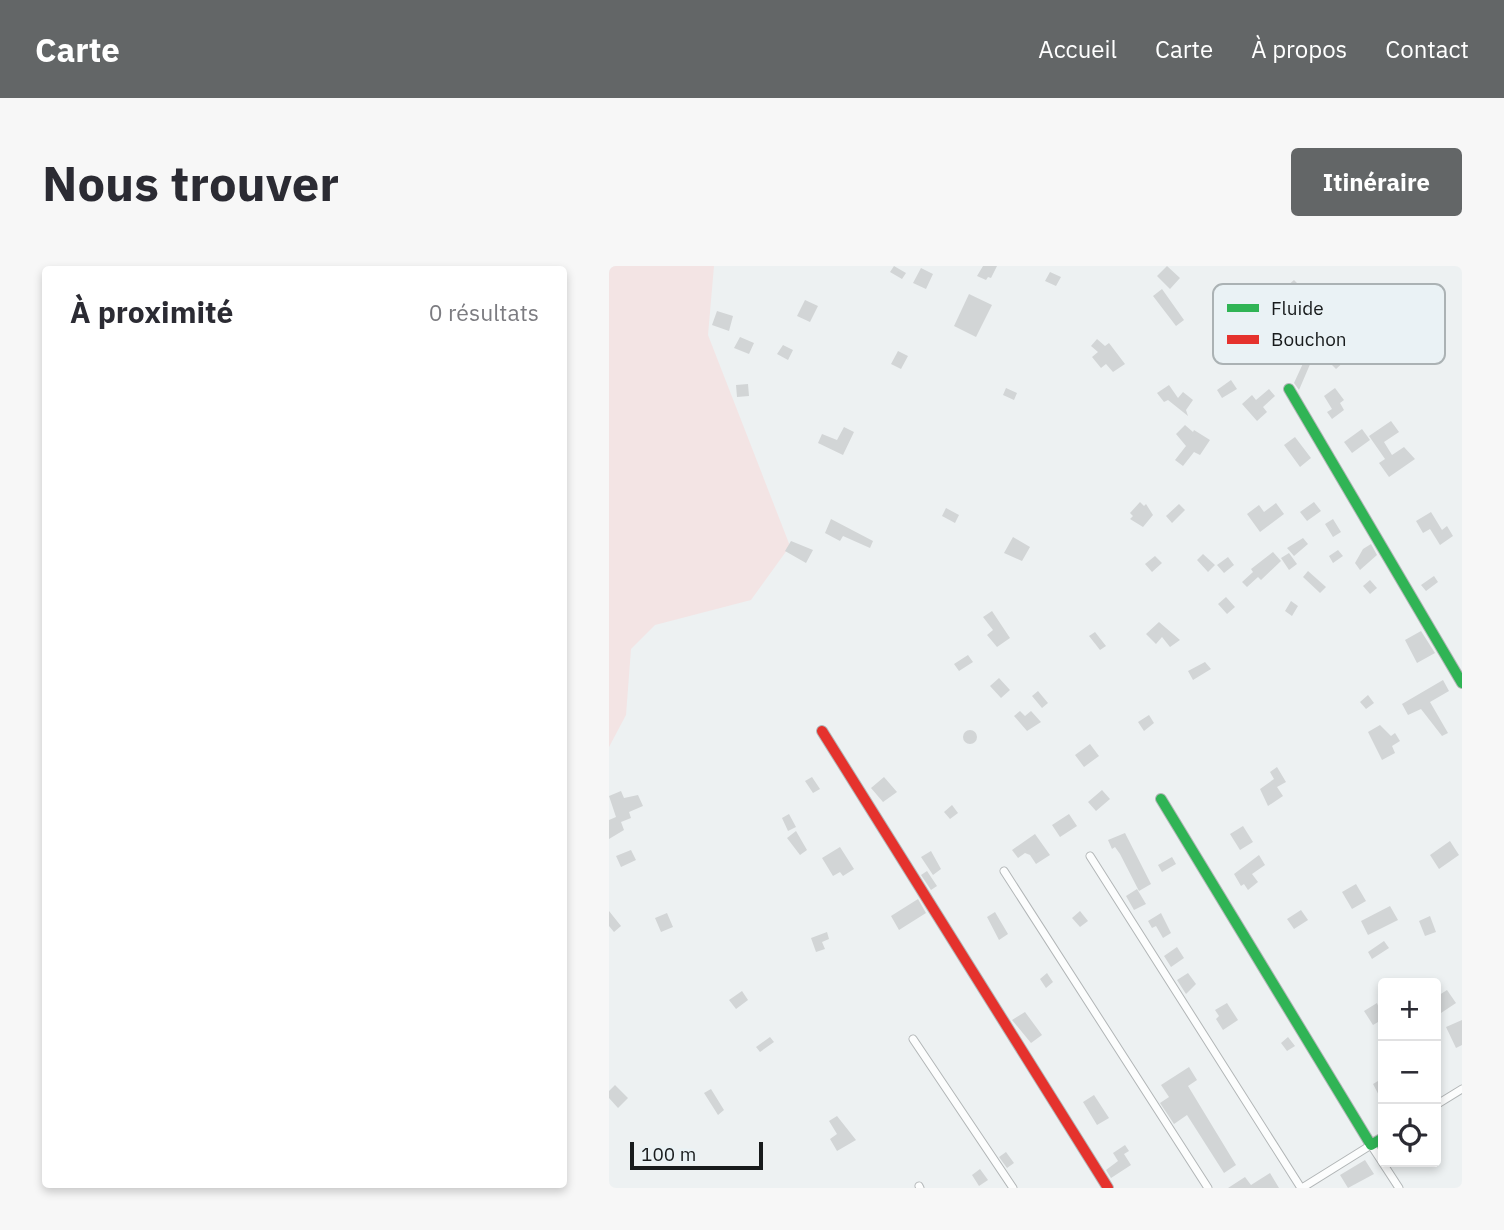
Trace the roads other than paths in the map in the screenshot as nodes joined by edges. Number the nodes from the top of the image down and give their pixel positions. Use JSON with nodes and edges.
{"nodes":[{"id":1,"x":1289,"y":388,"type":"dead end"},
{"id":2,"x":1462,"y":683,"type":"edge"},
{"id":3,"x":822,"y":731,"type":"dead end"},
{"id":4,"x":1161,"y":799,"type":"dead end"},
{"id":5,"x":1090,"y":856,"type":"dead end"},
{"id":6,"x":1004,"y":871,"type":"dead end"},
{"id":7,"x":913,"y":1039,"type":"dead end"},
{"id":8,"x":1462,"y":1089,"type":"edge"},
{"id":9,"x":1438,"y":1104,"type":"edge"},
{"id":10,"x":1378,"y":1141,"type":"edge"},
{"id":11,"x":1371,"y":1145,"type":"junction"},
{"id":12,"x":1013,"y":1188,"type":"edge"},
{"id":13,"x":1108,"y":1188,"type":"edge"},
{"id":14,"x":1208,"y":1188,"type":"edge"},
{"id":15,"x":1302,"y":1188,"type":"edge"},
{"id":16,"x":1399,"y":1188,"type":"edge"}],
"edges":[{"from":1,"to":2,"type":"street"},
{"from":3,"to":13,"type":"street"},
{"from":4,"to":11,"type":"street"},
{"from":5,"to":15,"type":"street"},
{"from":6,"to":14,"type":"street"},
{"from":7,"to":12,"type":"street"},
{"from":8,"to":9,"type":"street"},
{"from":10,"to":11,"type":"street"},
{"from":11,"to":15,"type":"street"},
{"from":11,"to":16,"type":"street"}]}
